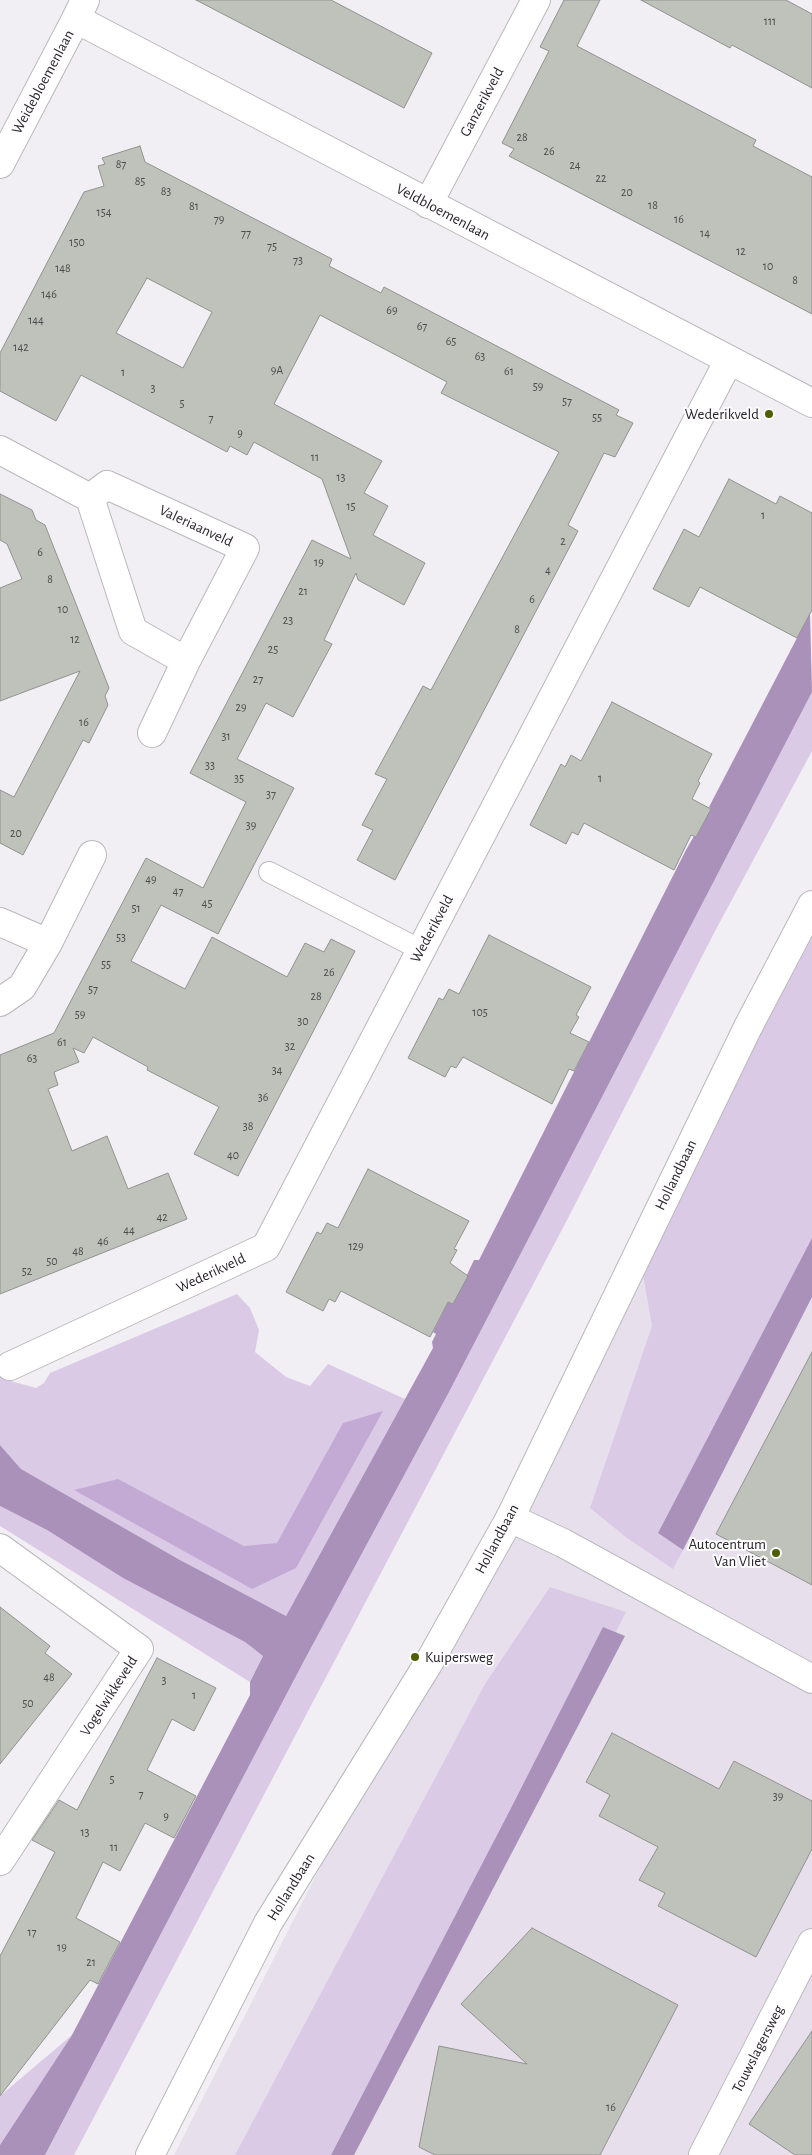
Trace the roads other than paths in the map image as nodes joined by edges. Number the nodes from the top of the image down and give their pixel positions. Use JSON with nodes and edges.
{"nodes":[{"id":1,"x":536,"y":0,"type":"edge"},
{"id":2,"x":80,"y":10,"type":"edge"},
{"id":3,"x":0,"y":164,"type":"edge"},
{"id":4,"x":428,"y":204,"type":"junction"},
{"id":5,"x":729,"y":360,"type":"junction"},
{"id":6,"x":812,"y":403,"type":"edge"},
{"id":7,"x":0,"y":450,"type":"edge"},
{"id":8,"x":90,"y":498,"type":"junction"},
{"id":9,"x":186,"y":661,"type":"junction"},
{"id":10,"x":152,"y":733,"type":"dead end"},
{"id":11,"x":92,"y":855,"type":"dead end"},
{"id":12,"x":269,"y":872,"type":"dead end"},
{"id":13,"x":812,"y":905,"type":"edge"},
{"id":14,"x":0,"y":922,"type":"edge"},
{"id":15,"x":48,"y":943,"type":"junction"},
{"id":16,"x":421,"y":950,"type":"junction"},
{"id":17,"x":0,"y":1002,"type":"edge"},
{"id":18,"x":10,"y":1366,"type":"dead end"},
{"id":19,"x":510,"y":1518,"type":"junction"},
{"id":20,"x":0,"y":1548,"type":"edge"},
{"id":21,"x":812,"y":1679,"type":"edge"},
{"id":22,"x":0,"y":1861,"type":"edge"},
{"id":23,"x":812,"y":1943,"type":"edge"},
{"id":24,"x":150,"y":2155,"type":"edge"},
{"id":25,"x":703,"y":2155,"type":"edge"}],
"edges":[{"from":1,"to":4,"type":"street","name":"Ganzerikveld"},
{"from":2,"to":3,"type":"street","name":"Weidebloemenlaan"},
{"from":2,"to":4,"type":"street","name":"Veldbloemenlaan"},
{"from":4,"to":5,"type":"street","name":"Veldbloemenlaan"},
{"from":5,"to":6,"type":"street","name":"Veldbloemenlaan"},
{"from":5,"to":16,"type":"street","name":"Wederikveld"},
{"from":7,"to":8,"type":"street"},
{"from":8,"to":9,"type":"street"},
{"from":8,"to":9,"type":"street","name":"Valeriaanveld"},
{"from":9,"to":10,"type":"street","name":"Valeriaanveld"},
{"from":11,"to":15,"type":"street"},
{"from":12,"to":16,"type":"lane"},
{"from":13,"to":19,"type":"street","name":"Hollandbaan"},
{"from":14,"to":15,"type":"street"},
{"from":15,"to":17,"type":"street"},
{"from":16,"to":18,"type":"street","name":"Wederikveld"},
{"from":19,"to":21,"type":"street"},
{"from":19,"to":24,"type":"street","name":"Hollandbaan"},
{"from":20,"to":22,"type":"street","name":"Vogelwikkeveld"},
{"from":23,"to":25,"type":"street","name":"Touwslagersweg"}]}
